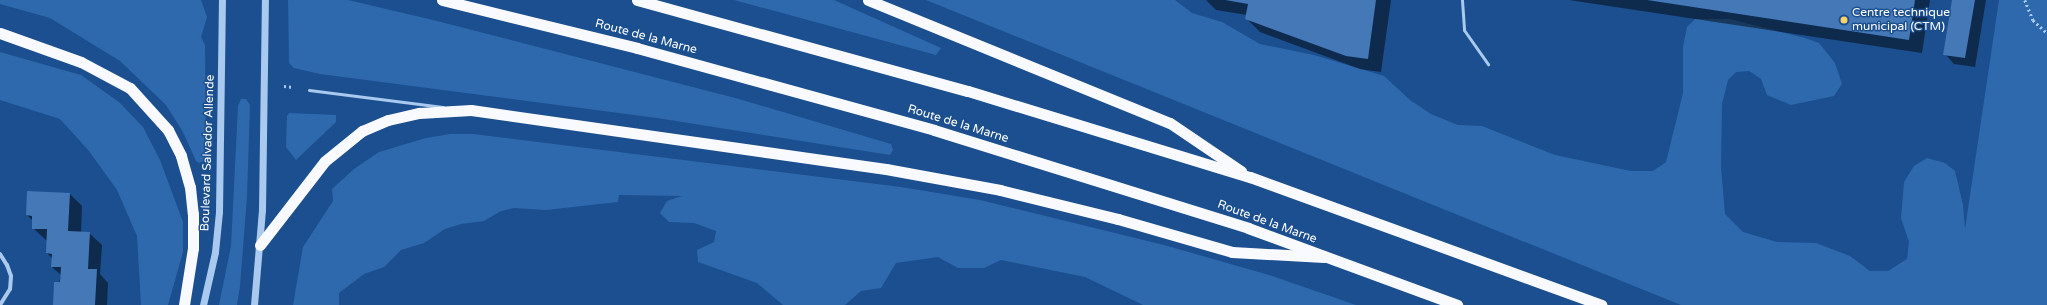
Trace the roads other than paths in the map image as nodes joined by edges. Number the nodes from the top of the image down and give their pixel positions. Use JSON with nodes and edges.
{"nodes":[{"id":1,"x":222,"y":0,"type":"edge"},
{"id":2,"x":265,"y":0,"type":"edge"},
{"id":3,"x":442,"y":0,"type":"edge"},
{"id":4,"x":637,"y":0,"type":"edge"},
{"id":5,"x":868,"y":0,"type":"edge"},
{"id":6,"x":1462,"y":0,"type":"edge"},
{"id":7,"x":0,"y":33,"type":"edge"},
{"id":8,"x":1488,"y":64,"type":"dead end"},
{"id":9,"x":309,"y":90,"type":"dead end"},
{"id":10,"x":471,"y":110,"type":"junction"},
{"id":11,"x":1250,"y":177,"type":"junction"},
{"id":12,"x":260,"y":245,"type":"junction"},
{"id":13,"x":0,"y":254,"type":"edge"},
{"id":14,"x":1324,"y":257,"type":"junction"},
{"id":15,"x":0,"y":305,"type":"edge"},
{"id":16,"x":184,"y":305,"type":"edge"},
{"id":17,"x":203,"y":305,"type":"edge"},
{"id":18,"x":254,"y":305,"type":"edge"},
{"id":19,"x":1457,"y":305,"type":"edge"},
{"id":20,"x":1601,"y":305,"type":"edge"}],
"edges":[{"from":1,"to":17,"type":"street","name":"Boulevard Salvador Allende"},
{"from":2,"to":12,"type":"street"},
{"from":3,"to":14,"type":"highway","name":"Route de la Marne"},
{"from":4,"to":11,"type":"highway"},
{"from":5,"to":11,"type":"highway"},
{"from":6,"to":8,"type":"lane"},
{"from":7,"to":16,"type":"highway"},
{"from":9,"to":10,"type":"lane"},
{"from":10,"to":12,"type":"highway"},
{"from":10,"to":14,"type":"highway"},
{"from":11,"to":20,"type":"highway"},
{"from":12,"to":18,"type":"street"},
{"from":13,"to":15,"type":"street"},
{"from":14,"to":19,"type":"highway","name":"Route de la Marne"}]}
